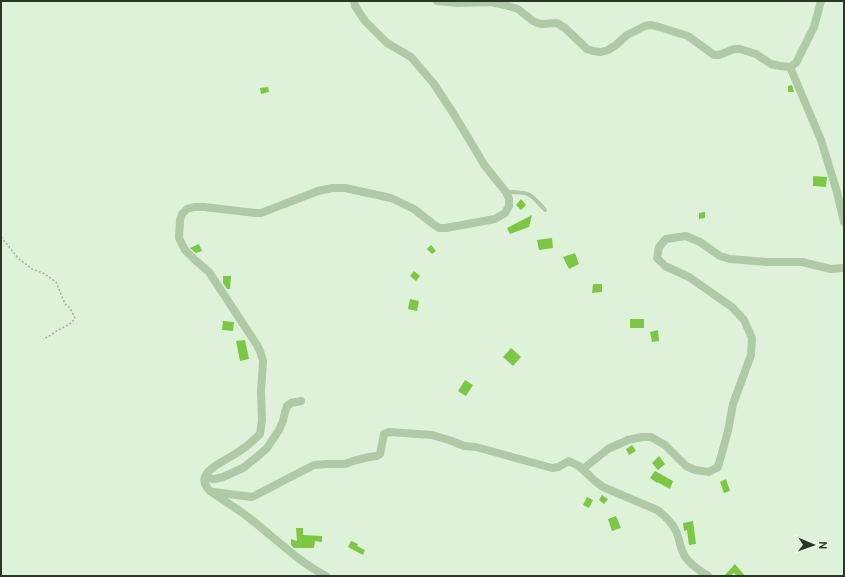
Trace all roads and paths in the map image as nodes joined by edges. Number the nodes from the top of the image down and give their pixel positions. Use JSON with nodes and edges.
{"nodes":[{"id":1,"x":354,"y":1,"type":"edge"},
{"id":2,"x":437,"y":1,"type":"edge"},
{"id":3,"x":821,"y":1,"type":"edge"},
{"id":4,"x":790,"y":67,"type":"junction"},
{"id":5,"x":506,"y":192,"type":"junction"},
{"id":6,"x":545,"y":210,"type":"dead end"},
{"id":7,"x":844,"y":222,"type":"edge"},
{"id":8,"x":1,"y":238,"type":"edge"},
{"id":9,"x":844,"y":268,"type":"edge"},
{"id":10,"x":43,"y":339,"type":"dead end"},
{"id":11,"x":301,"y":401,"type":"dead end"},
{"id":12,"x":583,"y":469,"type":"junction"},
{"id":13,"x":205,"y":478,"type":"junction"},
{"id":14,"x":210,"y":491,"type":"junction"},
{"id":15,"x":326,"y":576,"type":"edge"},
{"id":16,"x":708,"y":576,"type":"edge"}],
"edges":[{"from":1,"to":5,"type":"street"},
{"from":2,"to":4,"type":"street"},
{"from":3,"to":4,"type":"street"},
{"from":4,"to":7,"type":"street"},
{"from":5,"to":6,"type":"lane"},
{"from":5,"to":13,"type":"street"},
{"from":8,"to":10,"type":"path"},
{"from":9,"to":12,"type":"street"},
{"from":11,"to":13,"type":"street"},
{"from":12,"to":14,"type":"street"},
{"from":12,"to":16,"type":"street"},
{"from":13,"to":14,"type":"street"},
{"from":14,"to":15,"type":"street"}]}
